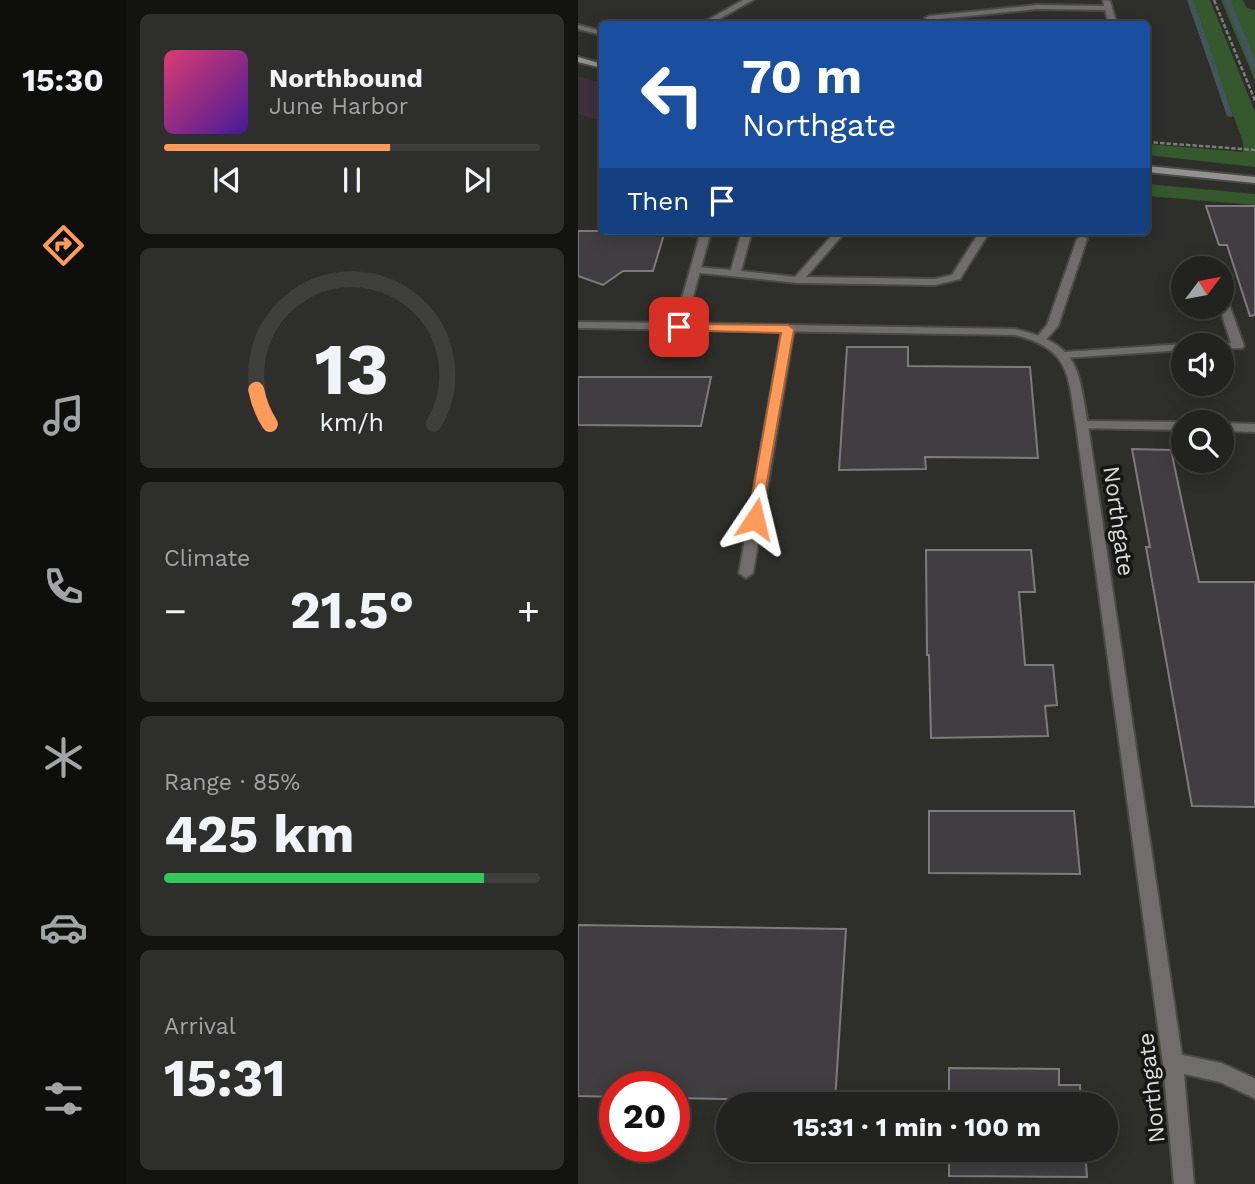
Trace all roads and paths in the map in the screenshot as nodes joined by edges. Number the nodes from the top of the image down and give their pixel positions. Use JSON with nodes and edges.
{"nodes":[{"id":1,"x":749,"y":0,"type":"edge"},
{"id":2,"x":1214,"y":0,"type":"edge"},
{"id":3,"x":1106,"y":4,"type":"edge"},
{"id":4,"x":929,"y":18,"type":"dead end"},
{"id":5,"x":710,"y":21,"type":"edge"},
{"id":6,"x":1112,"y":21,"type":"edge"},
{"id":7,"x":578,"y":27,"type":"edge"},
{"id":8,"x":599,"y":32,"type":"edge"},
{"id":9,"x":578,"y":59,"type":"edge"},
{"id":10,"x":599,"y":65,"type":"edge"},
{"id":11,"x":1255,"y":103,"type":"edge"},
{"id":12,"x":1150,"y":142,"type":"edge"},
{"id":13,"x":1255,"y":150,"type":"edge"},
{"id":14,"x":1150,"y":169,"type":"edge"},
{"id":15,"x":1255,"y":180,"type":"edge"},
{"id":16,"x":705,"y":235,"type":"edge"},
{"id":17,"x":746,"y":235,"type":"edge"},
{"id":18,"x":837,"y":235,"type":"edge"},
{"id":19,"x":983,"y":235,"type":"edge"},
{"id":20,"x":1082,"y":239,"type":"dead end"},
{"id":21,"x":695,"y":271,"type":"junction"},
{"id":22,"x":735,"y":274,"type":"junction"},
{"id":23,"x":798,"y":280,"type":"junction"},
{"id":24,"x":578,"y":325,"type":"edge"},
{"id":25,"x":679,"y":327,"type":"junction"},
{"id":26,"x":788,"y":329,"type":"junction"},
{"id":27,"x":1041,"y":339,"type":"junction"},
{"id":28,"x":1171,"y":347,"type":"edge"},
{"id":29,"x":1065,"y":355,"type":"junction"},
{"id":30,"x":1082,"y":425,"type":"junction"},
{"id":31,"x":1171,"y":426,"type":"edge"},
{"id":32,"x":1234,"y":427,"type":"edge"},
{"id":33,"x":1255,"y":428,"type":"edge"},
{"id":34,"x":746,"y":573,"type":"dead end"},
{"id":35,"x":1173,"y":1063,"type":"junction"},
{"id":36,"x":1255,"y":1089,"type":"edge"},
{"id":37,"x":1184,"y":1184,"type":"edge"}],
"edges":[{"from":1,"to":5,"type":"street"},
{"from":2,"to":11,"type":"path"},
{"from":3,"to":4,"type":"street"},
{"from":3,"to":6,"type":"street"},
{"from":7,"to":8,"type":"street"},
{"from":9,"to":10,"type":"street"},
{"from":12,"to":13,"type":"path"},
{"from":14,"to":15,"type":"street"},
{"from":16,"to":21,"type":"street"},
{"from":17,"to":22,"type":"street"},
{"from":18,"to":23,"type":"street"},
{"from":19,"to":23,"type":"street"},
{"from":20,"to":27,"type":"street"},
{"from":21,"to":22,"type":"street"},
{"from":21,"to":25,"type":"street"},
{"from":22,"to":23,"type":"street"},
{"from":24,"to":25,"type":"street"},
{"from":25,"to":26,"type":"street"},
{"from":26,"to":27,"type":"street"},
{"from":26,"to":34,"type":"street"},
{"from":27,"to":29,"type":"street"},
{"from":28,"to":29,"type":"street"},
{"from":29,"to":30,"type":"street","name":"Northgate"},
{"from":30,"to":31,"type":"street"},
{"from":30,"to":35,"type":"street","name":"Northgate"},
{"from":32,"to":33,"type":"street"},
{"from":35,"to":36,"type":"street"},
{"from":35,"to":37,"type":"street","name":"Northgate"}]}
